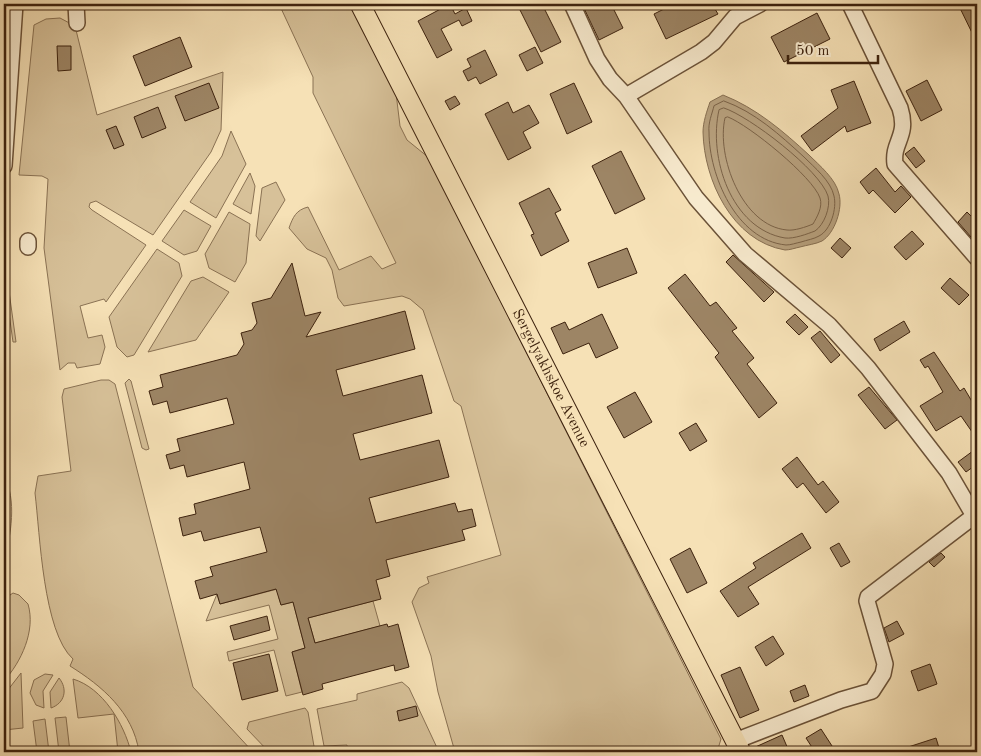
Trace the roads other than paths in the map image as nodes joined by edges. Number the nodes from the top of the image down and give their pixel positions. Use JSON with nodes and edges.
{"nodes":[{"id":1,"x":15,"y":4,"type":"edge"},
{"id":2,"x":76,"y":4,"type":"edge"},
{"id":3,"x":360,"y":4,"type":"edge"},
{"id":4,"x":572,"y":4,"type":"edge"},
{"id":5,"x":760,"y":4,"type":"edge"},
{"id":6,"x":850,"y":4,"type":"edge"},
{"id":7,"x":77,"y":23,"type":"dead end"},
{"id":8,"x":626,"y":96,"type":"junction"},
{"id":9,"x":4,"y":166,"type":"edge"},
{"id":10,"x":977,"y":258,"type":"edge"},
{"id":11,"x":976,"y":518,"type":"edge"},
{"id":12,"x":738,"y":747,"type":"edge"}],
"edges":[{"from":1,"to":9,"type":"street"},
{"from":2,"to":7,"type":"street"},
{"from":3,"to":12,"type":"main road","name":"Sergelyakhskoe Avenue"},
{"from":4,"to":8,"type":"street"},
{"from":5,"to":8,"type":"street"},
{"from":6,"to":10,"type":"street"},
{"from":8,"to":11,"type":"street"},
{"from":11,"to":12,"type":"street"}]}
